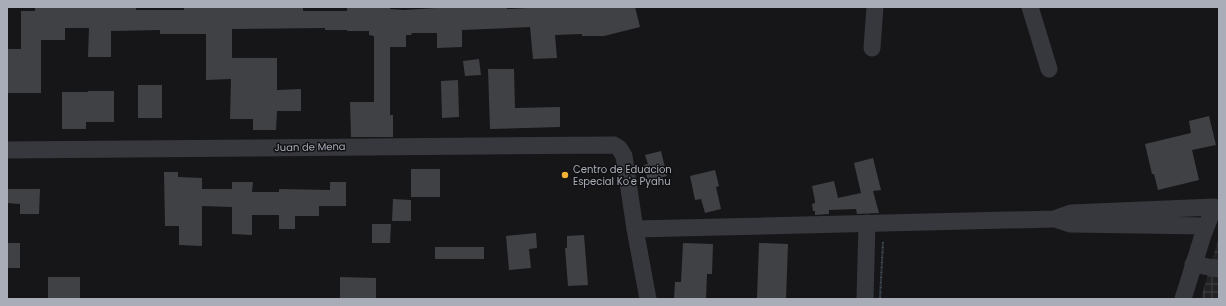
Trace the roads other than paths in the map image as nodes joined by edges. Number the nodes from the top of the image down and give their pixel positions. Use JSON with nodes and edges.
{"nodes":[{"id":1,"x":875,"y":7,"type":"edge"},
{"id":2,"x":1030,"y":7,"type":"edge"},
{"id":3,"x":872,"y":48,"type":"dead end"},
{"id":4,"x":1049,"y":69,"type":"dead end"},
{"id":5,"x":7,"y":150,"type":"edge"},
{"id":6,"x":1216,"y":202,"type":"edge"},
{"id":7,"x":1054,"y":219,"type":"junction"},
{"id":8,"x":867,"y":223,"type":"junction"},
{"id":9,"x":1206,"y":226,"type":"junction"},
{"id":10,"x":635,"y":229,"type":"junction"},
{"id":11,"x":1193,"y":264,"type":"junction"},
{"id":12,"x":1219,"y":269,"type":"edge"},
{"id":13,"x":648,"y":299,"type":"edge"},
{"id":14,"x":865,"y":299,"type":"edge"},
{"id":15,"x":1183,"y":299,"type":"edge"}],
"edges":[{"from":1,"to":3,"type":"street"},
{"from":2,"to":4,"type":"street"},
{"from":5,"to":10,"type":"street","name":"Juan de Mena"},
{"from":6,"to":7,"type":"street"},
{"from":6,"to":9,"type":"street"},
{"from":7,"to":8,"type":"street"},
{"from":7,"to":9,"type":"street"},
{"from":8,"to":10,"type":"street"},
{"from":8,"to":14,"type":"street"},
{"from":9,"to":11,"type":"street"},
{"from":10,"to":13,"type":"street"},
{"from":11,"to":12,"type":"street"},
{"from":11,"to":15,"type":"street"}]}
